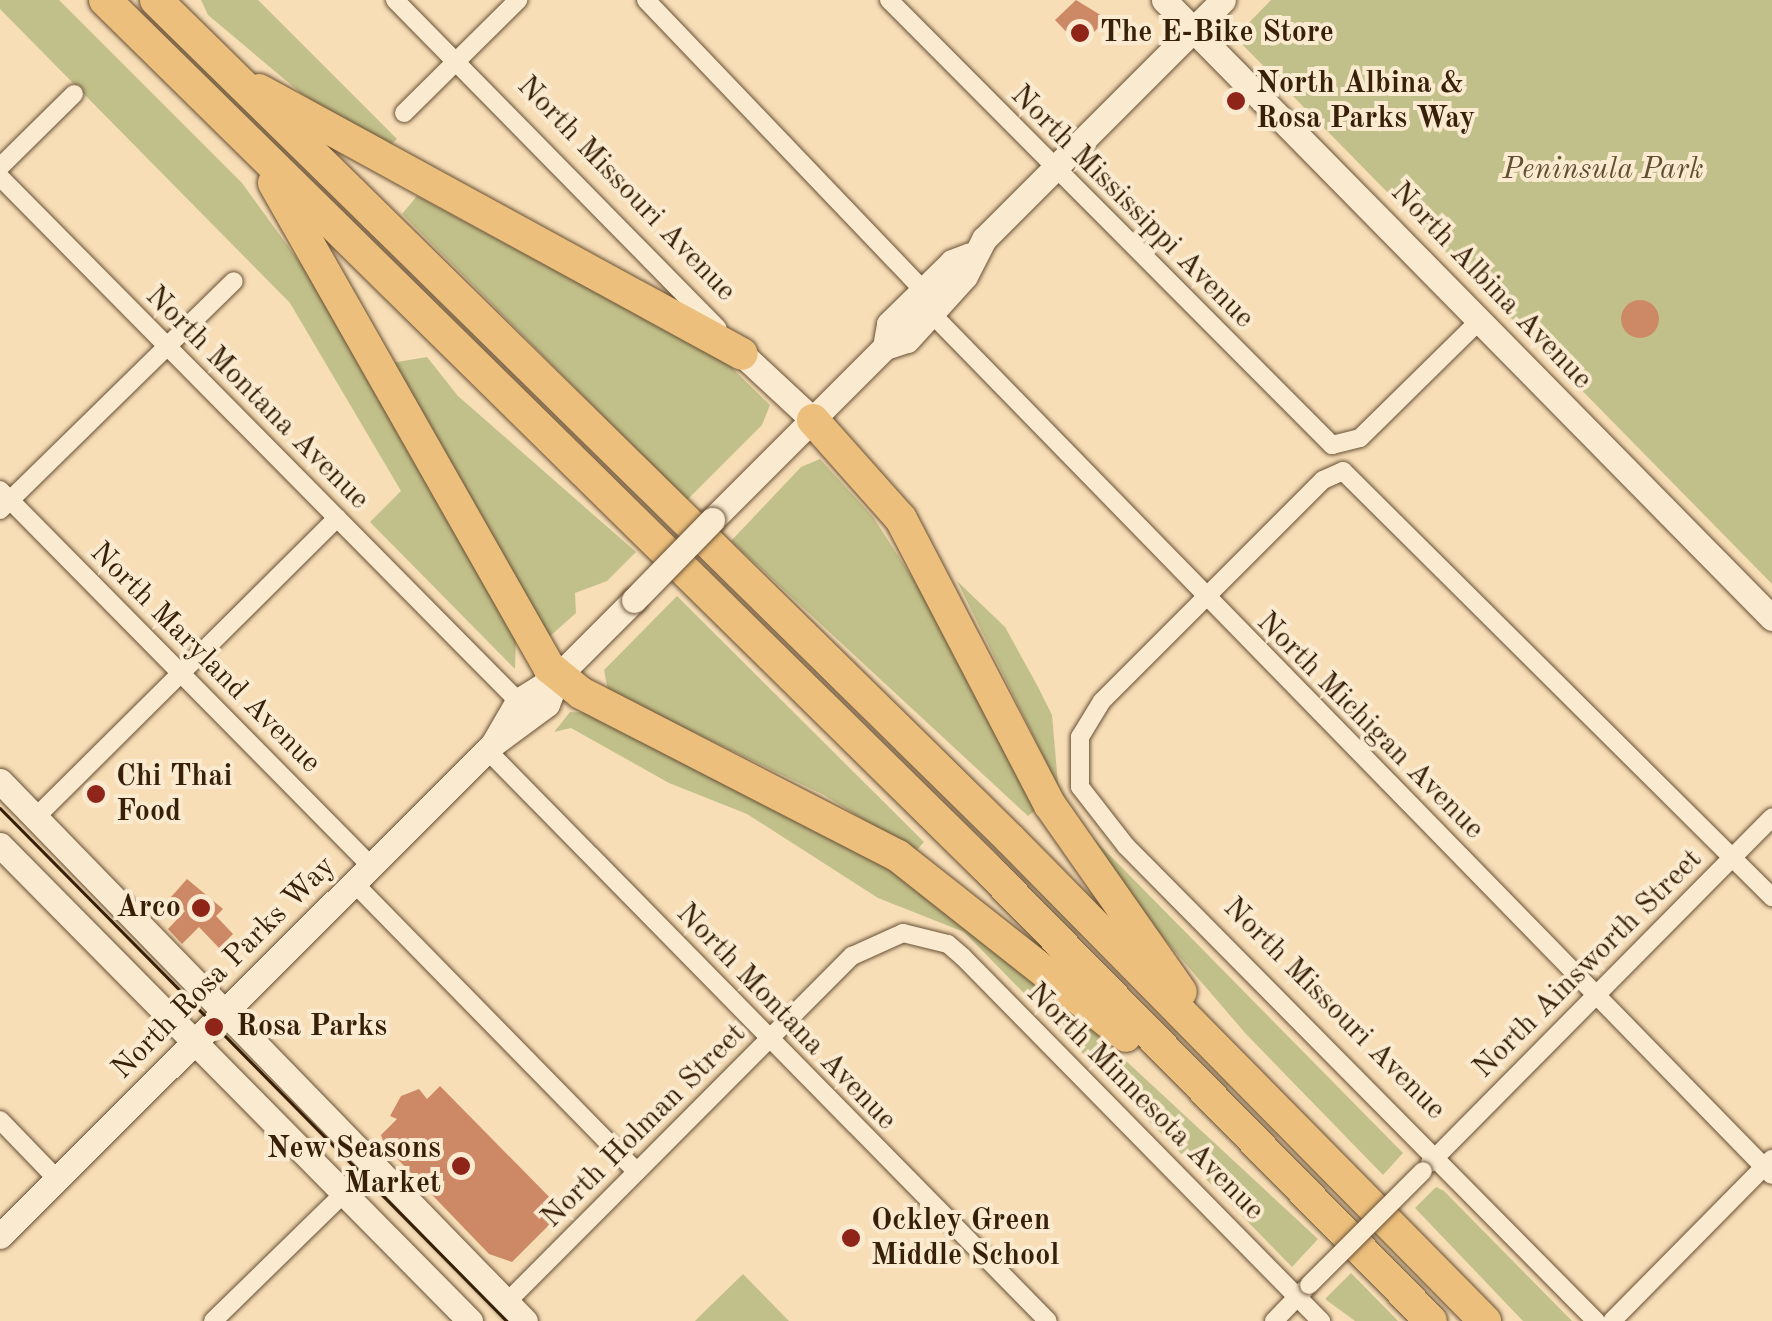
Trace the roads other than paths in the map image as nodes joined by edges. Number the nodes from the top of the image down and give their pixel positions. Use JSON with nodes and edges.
{"nodes":[{"id":1,"x":105,"y":0,"type":"edge"},
{"id":2,"x":156,"y":0,"type":"edge"},
{"id":3,"x":395,"y":0,"type":"edge"},
{"id":4,"x":518,"y":0,"type":"edge"},
{"id":5,"x":646,"y":0,"type":"edge"},
{"id":6,"x":888,"y":0,"type":"edge"},
{"id":7,"x":1164,"y":0,"type":"edge"},
{"id":8,"x":1223,"y":0,"type":"edge"},
{"id":9,"x":1194,"y":30,"type":"junction"},
{"id":10,"x":455,"y":62,"type":"junction"},
{"id":11,"x":226,"y":71,"type":"junction"},
{"id":12,"x":74,"y":94,"type":"dead end"},
{"id":13,"x":404,"y":113,"type":"dead end"},
{"id":14,"x":264,"y":161,"type":"junction"},
{"id":15,"x":0,"y":167,"type":"edge"},
{"id":16,"x":1054,"y":168,"type":"junction"},
{"id":17,"x":0,"y":177,"type":"edge"},
{"id":18,"x":234,"y":281,"type":"dead end"},
{"id":19,"x":927,"y":301,"type":"junction"},
{"id":20,"x":1479,"y":320,"type":"junction"},
{"id":21,"x":167,"y":346,"type":"junction"},
{"id":22,"x":742,"y":354,"type":"junction"},
{"id":23,"x":813,"y":420,"type":"junction"},
{"id":24,"x":3,"y":500,"type":"edge"},
{"id":25,"x":338,"y":518,"type":"junction"},
{"id":26,"x":1206,"y":598,"type":"junction"},
{"id":27,"x":1772,"y":618,"type":"edge"},
{"id":28,"x":182,"y":673,"type":"junction"},
{"id":29,"x":558,"y":676,"type":"junction"},
{"id":30,"x":518,"y":701,"type":"junction"},
{"id":31,"x":490,"y":747,"type":"junction"},
{"id":32,"x":0,"y":781,"type":"edge"},
{"id":33,"x":37,"y":816,"type":"junction"},
{"id":34,"x":1772,"y":816,"type":"edge"},
{"id":35,"x":0,"y":844,"type":"edge"},
{"id":36,"x":1732,"y":857,"type":"junction"},
{"id":37,"x":362,"y":874,"type":"junction"},
{"id":38,"x":1772,"y":897,"type":"edge"},
{"id":39,"x":921,"y":934,"type":"joint"},
{"id":40,"x":1596,"y":996,"type":"junction"},
{"id":41,"x":228,"y":1012,"type":"junction"},
{"id":42,"x":769,"y":1039,"type":"junction"},
{"id":43,"x":198,"y":1043,"type":"junction"},
{"id":44,"x":1219,"y":1050,"type":"junction"},
{"id":45,"x":0,"y":1120,"type":"edge"},
{"id":46,"x":1246,"y":1133,"type":"junction"},
{"id":47,"x":1430,"y":1164,"type":"junction"},
{"id":48,"x":1769,"y":1167,"type":"edge"},
{"id":49,"x":637,"y":1172,"type":"junction"},
{"id":50,"x":58,"y":1180,"type":"junction"},
{"id":51,"x":343,"y":1194,"type":"junction"},
{"id":52,"x":0,"y":1236,"type":"edge"},
{"id":53,"x":1303,"y":1291,"type":"junction"},
{"id":54,"x":516,"y":1312,"type":"edge"},
{"id":55,"x":212,"y":1321,"type":"edge"},
{"id":56,"x":470,"y":1321,"type":"edge"},
{"id":57,"x":1048,"y":1321,"type":"edge"},
{"id":58,"x":1274,"y":1321,"type":"edge"},
{"id":59,"x":1321,"y":1321,"type":"edge"},
{"id":60,"x":1431,"y":1321,"type":"edge"},
{"id":61,"x":1485,"y":1321,"type":"edge"},
{"id":62,"x":1596,"y":1321,"type":"edge"},
{"id":63,"x":1612,"y":1321,"type":"edge"}],
"edges":[{"from":1,"to":14,"type":"highway"},
{"from":2,"to":11,"type":"highway"},
{"from":3,"to":10,"type":"street","name":"North Missouri Avenue"},
{"from":4,"to":10,"type":"street"},
{"from":5,"to":19,"type":"street","name":"North Michigan Avenue"},
{"from":6,"to":16,"type":"street","name":"North Mississippi Avenue"},
{"from":7,"to":9,"type":"street","name":"North Albina Avenue"},
{"from":8,"to":9,"type":"street","name":"North Rosa Parks Way"},
{"from":9,"to":16,"type":"street","name":"North Rosa Parks Way"},
{"from":9,"to":20,"type":"street","name":"North Albina Avenue"},
{"from":10,"to":13,"type":"street"},
{"from":10,"to":22,"type":"street","name":"North Missouri Avenue"},
{"from":11,"to":22,"type":"highway"},
{"from":11,"to":44,"type":"highway"},
{"from":12,"to":15,"type":"street"},
{"from":14,"to":29,"type":"highway"},
{"from":14,"to":46,"type":"highway"},
{"from":16,"to":19,"type":"street","name":"North Rosa Parks Way"},
{"from":16,"to":20,"type":"street","name":"North Mississippi Avenue"},
{"from":17,"to":21,"type":"street","name":"North Montana Avenue"},
{"from":18,"to":21,"type":"street"},
{"from":19,"to":23,"type":"street","name":"North Rosa Parks Way"},
{"from":19,"to":26,"type":"street","name":"North Michigan Avenue"},
{"from":20,"to":27,"type":"street","name":"North Albina Avenue"},
{"from":21,"to":24,"type":"street"},
{"from":21,"to":25,"type":"street","name":"North Montana Avenue"},
{"from":22,"to":23,"type":"street","name":"North Missouri Avenue"},
{"from":23,"to":29,"type":"street","name":"North Rosa Parks Way","bridge":true},
{"from":23,"to":44,"type":"highway"},
{"from":24,"to":28,"type":"street","name":"North Maryland Avenue"},
{"from":25,"to":28,"type":"street"},
{"from":25,"to":30,"type":"street","name":"North Montana Avenue"},
{"from":26,"to":36,"type":"street"},
{"from":26,"to":40,"type":"street","name":"North Michigan Avenue"},
{"from":26,"to":47,"type":"street","name":"North Missouri Avenue"},
{"from":28,"to":33,"type":"street"},
{"from":28,"to":37,"type":"street","name":"North Maryland Avenue"},
{"from":29,"to":30,"type":"street","name":"North Rosa Parks Way"},
{"from":29,"to":31,"type":"street","name":"North Rosa Parks Way"},
{"from":29,"to":46,"type":"highway"},
{"from":30,"to":31,"type":"street","name":"North Rosa Parks Way"},
{"from":31,"to":37,"type":"street","name":"North Rosa Parks Way"},
{"from":31,"to":42,"type":"street","name":"North Montana Avenue"},
{"from":32,"to":33,"type":"street"},
{"from":33,"to":41,"type":"street"},
{"from":34,"to":36,"type":"street","name":"North Ainsworth Street"},
{"from":35,"to":43,"type":"street"},
{"from":36,"to":38,"type":"street"},
{"from":36,"to":40,"type":"street","name":"North Ainsworth Street"},
{"from":37,"to":41,"type":"street","name":"North Rosa Parks Way"},
{"from":37,"to":49,"type":"street","name":"North Maryland Avenue"},
{"from":39,"to":42,"type":"street","name":"North Holman Street"},
{"from":39,"to":53,"type":"street","name":"North Minnesota Avenue"},
{"from":40,"to":47,"type":"street","name":"North Ainsworth Street"},
{"from":40,"to":48,"type":"street","name":"North Michigan Avenue"},
{"from":41,"to":43,"type":"street","name":"North Rosa Parks Way"},
{"from":41,"to":54,"type":"street"},
{"from":42,"to":49,"type":"street","name":"North Holman Street"},
{"from":42,"to":57,"type":"street","name":"North Montana Avenue"},
{"from":43,"to":50,"type":"street","name":"North Rosa Parks Way"},
{"from":43,"to":51,"type":"street"},
{"from":44,"to":61,"type":"highway"},
{"from":45,"to":50,"type":"street"},
{"from":46,"to":60,"type":"highway"},
{"from":47,"to":53,"type":"street","name":"North Ainsworth Street","bridge":true},
{"from":47,"to":62,"type":"street","name":"North Missouri Avenue"},
{"from":48,"to":63,"type":"street"},
{"from":49,"to":54,"type":"street","name":"North Holman Street"},
{"from":50,"to":52,"type":"street","name":"North Rosa Parks Way"},
{"from":51,"to":55,"type":"street"},
{"from":51,"to":56,"type":"street"},
{"from":53,"to":58,"type":"street","name":"North Ainsworth Street"},
{"from":53,"to":59,"type":"street","name":"North Minnesota Avenue"}]}
